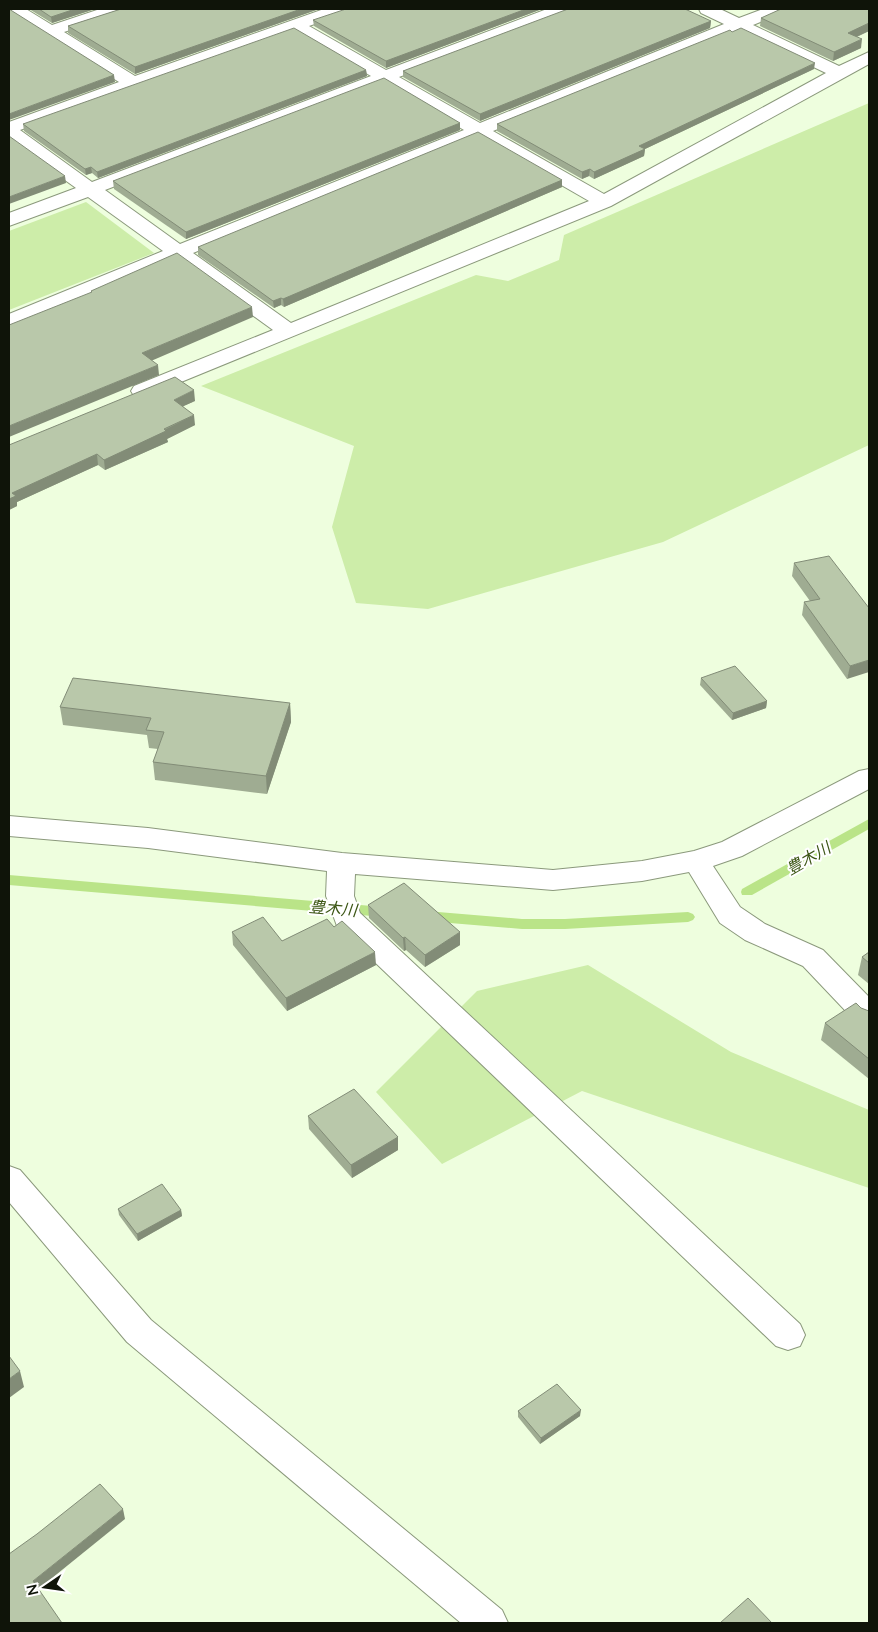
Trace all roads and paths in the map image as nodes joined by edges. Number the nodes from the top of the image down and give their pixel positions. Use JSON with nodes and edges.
{"nodes":[{"id":1,"x":14,"y":9,"type":"edge"},
{"id":2,"x":116,"y":9,"type":"edge"},
{"id":3,"x":340,"y":9,"type":"edge"},
{"id":4,"x":562,"y":9,"type":"edge"},
{"id":5,"x":707,"y":9,"type":"edge"},
{"id":6,"x":777,"y":9,"type":"edge"},
{"id":7,"x":739,"y":24,"type":"junction"},
{"id":8,"x":295,"y":25,"type":"junction"},
{"id":9,"x":50,"y":31,"type":"junction"},
{"id":10,"x":869,"y":57,"type":"edge"},
{"id":11,"x":839,"y":74,"type":"junction"},
{"id":12,"x":384,"y":76,"type":"junction"},
{"id":13,"x":135,"y":84,"type":"junction"},
{"id":14,"x":9,"y":130,"type":"edge"},
{"id":15,"x":478,"y":130,"type":"junction"},
{"id":16,"x":89,"y":190,"type":"junction"},
{"id":17,"x":604,"y":202,"type":"junction"},
{"id":18,"x":9,"y":220,"type":"edge"},
{"id":19,"x":176,"y":253,"type":"junction"},
{"id":20,"x":9,"y":321,"type":"edge"},
{"id":21,"x":287,"y":330,"type":"junction"},
{"id":22,"x":125,"y":398,"type":"edge"},
{"id":23,"x":869,"y":778,"type":"edge"},
{"id":24,"x":9,"y":826,"type":"edge"},
{"id":25,"x":696,"y":862,"type":"junction"},
{"id":26,"x":342,"y":863,"type":"junction"},
{"id":27,"x":869,"y":1016,"type":"edge"},
{"id":28,"x":9,"y":1178,"type":"edge"},
{"id":29,"x":788,"y":1336,"type":"dead end"},
{"id":30,"x":489,"y":1623,"type":"edge"}],
"edges":[{"from":1,"to":9,"type":"street"},
{"from":2,"to":9,"type":"street"},
{"from":3,"to":8,"type":"street"},
{"from":4,"to":12,"type":"street"},
{"from":5,"to":7,"type":"street"},
{"from":6,"to":7,"type":"street"},
{"from":7,"to":11,"type":"street"},
{"from":7,"to":15,"type":"street"},
{"from":8,"to":12,"type":"street"},
{"from":8,"to":13,"type":"street"},
{"from":9,"to":13,"type":"street"},
{"from":10,"to":11,"type":"street"},
{"from":11,"to":17,"type":"street"},
{"from":12,"to":15,"type":"street"},
{"from":12,"to":16,"type":"street"},
{"from":13,"to":14,"type":"street"},
{"from":14,"to":16,"type":"street"},
{"from":15,"to":17,"type":"street"},
{"from":15,"to":19,"type":"street"},
{"from":16,"to":18,"type":"street"},
{"from":16,"to":19,"type":"street"},
{"from":17,"to":21,"type":"street"},
{"from":19,"to":20,"type":"street"},
{"from":19,"to":21,"type":"street"},
{"from":21,"to":22,"type":"street"},
{"from":23,"to":25,"type":"street"},
{"from":24,"to":26,"type":"street"},
{"from":25,"to":26,"type":"street"},
{"from":25,"to":27,"type":"street"},
{"from":26,"to":29,"type":"street"},
{"from":28,"to":30,"type":"street"}]}
